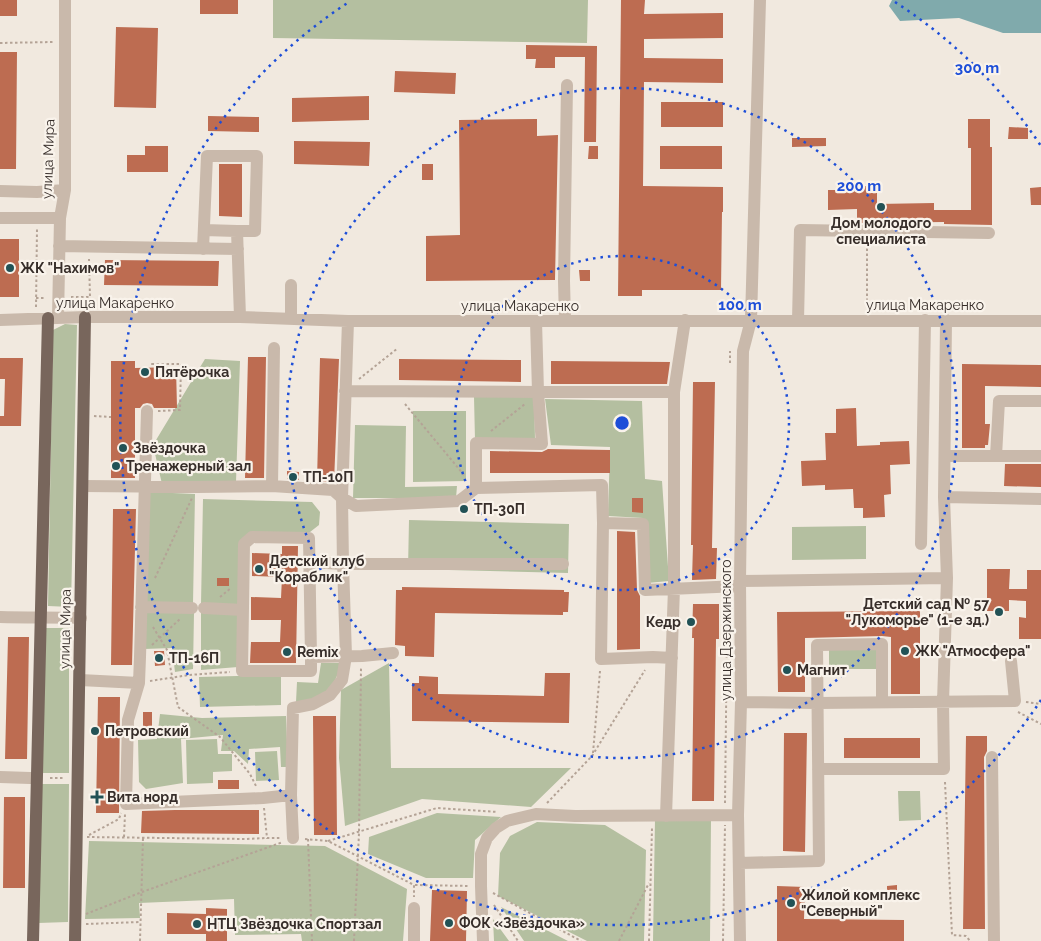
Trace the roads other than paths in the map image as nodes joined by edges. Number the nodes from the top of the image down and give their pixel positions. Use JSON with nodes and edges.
{"nodes":[{"id":1,"x":65,"y":0,"type":"edge"},
{"id":2,"x":760,"y":0,"type":"edge"},
{"id":3,"x":567,"y":85,"type":"dead end"},
{"id":4,"x":65,"y":190,"type":"junction"},
{"id":5,"x":0,"y":191,"type":"edge"},
{"id":6,"x":0,"y":218,"type":"edge"},
{"id":7,"x":60,"y":218,"type":"junction"},
{"id":8,"x":204,"y":230,"type":"junction"},
{"id":9,"x":237,"y":231,"type":"junction"},
{"id":10,"x":989,"y":233,"type":"dead end"},
{"id":11,"x":59,"y":246,"type":"junction"},
{"id":12,"x":203,"y":249,"type":"junction"},
{"id":13,"x":238,"y":249,"type":"junction"},
{"id":14,"x":290,"y":285,"type":"dead end"},
{"id":15,"x":47,"y":317,"type":"junction"},
{"id":16,"x":85,"y":317,"type":"junction"},
{"id":17,"x":240,"y":317,"type":"junction"},
{"id":18,"x":291,"y":319,"type":"junction"},
{"id":19,"x":0,"y":320,"type":"edge"},
{"id":20,"x":565,"y":320,"type":"junction"},
{"id":21,"x":685,"y":320,"type":"junction"},
{"id":22,"x":751,"y":320,"type":"junction"},
{"id":23,"x":798,"y":320,"type":"junction"},
{"id":24,"x":925,"y":320,"type":"junction"},
{"id":25,"x":946,"y":320,"type":"junction"},
{"id":26,"x":1041,"y":320,"type":"edge"},
{"id":27,"x":348,"y":321,"type":"junction"},
{"id":28,"x":536,"y":321,"type":"junction"},
{"id":29,"x":274,"y":348,"type":"dead end"},
{"id":30,"x":345,"y":391,"type":"junction"},
{"id":31,"x":538,"y":392,"type":"junction"},
{"id":32,"x":674,"y":392,"type":"junction"},
{"id":33,"x":1041,"y":401,"type":"edge"},
{"id":34,"x":147,"y":411,"type":"road end"},
{"id":35,"x":945,"y":456,"type":"junction"},
{"id":36,"x":996,"y":456,"type":"junction"},
{"id":37,"x":1041,"y":456,"type":"edge"},
{"id":38,"x":83,"y":486,"type":"junction"},
{"id":39,"x":272,"y":486,"type":"junction"},
{"id":40,"x":146,"y":487,"type":"junction"},
{"id":41,"x":476,"y":488,"type":"junction"},
{"id":42,"x":944,"y":497,"type":"junction"},
{"id":43,"x":342,"y":498,"type":"junction"},
{"id":44,"x":1041,"y":499,"type":"edge"},
{"id":45,"x":603,"y":523,"type":"junction"},
{"id":46,"x":921,"y":544,"type":"dead end"},
{"id":47,"x":310,"y":562,"type":"junction"},
{"id":48,"x":343,"y":564,"type":"junction"},
{"id":49,"x":563,"y":564,"type":"dead end"},
{"id":50,"x":947,"y":578,"type":"junction"},
{"id":51,"x":740,"y":584,"type":"junction"},
{"id":52,"x":674,"y":588,"type":"junction"},
{"id":53,"x":142,"y":607,"type":"junction"},
{"id":54,"x":243,"y":610,"type":"junction"},
{"id":55,"x":0,"y":617,"type":"edge"},
{"id":56,"x":41,"y":617,"type":"junction"},
{"id":57,"x":81,"y":618,"type":"junction"},
{"id":58,"x":393,"y":653,"type":"dead end"},
{"id":59,"x":346,"y":656,"type":"junction"},
{"id":60,"x":311,"y":657,"type":"junction"},
{"id":61,"x":672,"y":658,"type":"junction"},
{"id":62,"x":1011,"y":661,"type":"dead end"},
{"id":63,"x":80,"y":680,"type":"junction"},
{"id":64,"x":138,"y":683,"type":"junction"},
{"id":65,"x":741,"y":702,"type":"junction"},
{"id":66,"x":818,"y":702,"type":"junction"},
{"id":67,"x":882,"y":702,"type":"junction"},
{"id":68,"x":943,"y":702,"type":"junction"},
{"id":69,"x":992,"y":757,"type":"dead end"},
{"id":70,"x":818,"y":769,"type":"junction"},
{"id":71,"x":0,"y":777,"type":"edge"},
{"id":72,"x":36,"y":778,"type":"junction"},
{"id":73,"x":291,"y":796,"type":"junction"},
{"id":74,"x":731,"y":815,"type":"junction"},
{"id":75,"x":666,"y":816,"type":"junction"},
{"id":76,"x":293,"y":838,"type":"road end"},
{"id":77,"x":739,"y":863,"type":"junction"},
{"id":78,"x":414,"y":908,"type":"road end"},
{"id":79,"x":33,"y":941,"type":"edge"},
{"id":80,"x":75,"y":941,"type":"edge"},
{"id":81,"x":414,"y":941,"type":"edge"},
{"id":82,"x":484,"y":941,"type":"edge"},
{"id":83,"x":740,"y":941,"type":"edge"},
{"id":84,"x":994,"y":941,"type":"edge"}],
"edges":[{"from":1,"to":4,"type":"street","name":"улица Мира"},
{"from":2,"to":22,"type":"street","name":"улица Дзержинского"},
{"from":3,"to":20,"type":"street"},
{"from":4,"to":5,"type":"street"},
{"from":4,"to":7,"type":"street","name":"улица Мира"},
{"from":6,"to":7,"type":"street"},
{"from":7,"to":11,"type":"street","name":"улица Мира"},
{"from":8,"to":9,"type":"street"},
{"from":8,"to":9,"type":"street"},
{"from":8,"to":12,"type":"street"},
{"from":9,"to":13,"type":"street"},
{"from":10,"to":23,"type":"street"},
{"from":11,"to":12,"type":"street"},
{"from":11,"to":15,"type":"street","name":"улица Мира"},
{"from":12,"to":13,"type":"street"},
{"from":13,"to":17,"type":"street"},
{"from":14,"to":18,"type":"street"},
{"from":15,"to":16,"type":"street","name":"улица Макаренко"},
{"from":15,"to":19,"type":"street","name":"улица Макаренко"},
{"from":15,"to":56,"type":"main road","name":"улица Мира"},
{"from":16,"to":17,"type":"street","name":"улица Макаренко"},
{"from":16,"to":38,"type":"main road","name":"улица Мира"},
{"from":17,"to":18,"type":"street","name":"улица Макаренко"},
{"from":18,"to":27,"type":"street","name":"улица Макаренко"},
{"from":20,"to":21,"type":"street","name":"улица Макаренко"},
{"from":20,"to":28,"type":"street","name":"улица Макаренко"},
{"from":21,"to":22,"type":"street","name":"улица Макаренко"},
{"from":21,"to":32,"type":"street"},
{"from":22,"to":23,"type":"street","name":"улица Макаренко"},
{"from":22,"to":51,"type":"street","name":"улица Дзержинского"},
{"from":23,"to":24,"type":"street","name":"улица Макаренко"},
{"from":24,"to":25,"type":"street","name":"улица Макаренко"},
{"from":24,"to":46,"type":"street"},
{"from":25,"to":26,"type":"street","name":"улица Макаренко"},
{"from":25,"to":35,"type":"street"},
{"from":27,"to":28,"type":"street","name":"улица Макаренко"},
{"from":27,"to":30,"type":"street"},
{"from":28,"to":31,"type":"street"},
{"from":29,"to":39,"type":"street"},
{"from":30,"to":31,"type":"street"},
{"from":30,"to":43,"type":"street"},
{"from":31,"to":32,"type":"street"},
{"from":31,"to":41,"type":"street"},
{"from":32,"to":52,"type":"street"},
{"from":33,"to":36,"type":"street"},
{"from":34,"to":40,"type":"street"},
{"from":35,"to":36,"type":"street"},
{"from":35,"to":42,"type":"street"},
{"from":36,"to":37,"type":"street"},
{"from":38,"to":40,"type":"street"},
{"from":38,"to":57,"type":"main road","name":"улица Мира"},
{"from":39,"to":40,"type":"street"},
{"from":39,"to":43,"type":"street"},
{"from":40,"to":53,"type":"street"},
{"from":41,"to":43,"type":"street"},
{"from":41,"to":45,"type":"street"},
{"from":42,"to":44,"type":"street"},
{"from":42,"to":50,"type":"street"},
{"from":43,"to":48,"type":"street"},
{"from":45,"to":52,"type":"street"},
{"from":45,"to":61,"type":"street"},
{"from":47,"to":48,"type":"street"},
{"from":47,"to":54,"type":"street"},
{"from":47,"to":60,"type":"street"},
{"from":48,"to":49,"type":"street"},
{"from":48,"to":59,"type":"street"},
{"from":50,"to":51,"type":"street"},
{"from":50,"to":68,"type":"street"},
{"from":51,"to":52,"type":"street"},
{"from":51,"to":65,"type":"street","name":"улица Дзержинского"},
{"from":52,"to":61,"type":"street"},
{"from":53,"to":54,"type":"street"},
{"from":53,"to":64,"type":"street"},
{"from":54,"to":60,"type":"street"},
{"from":55,"to":56,"type":"street"},
{"from":56,"to":57,"type":"street"},
{"from":56,"to":72,"type":"main road","name":"улица Мира"},
{"from":57,"to":63,"type":"main road","name":"улица Мира"},
{"from":58,"to":59,"type":"street"},
{"from":59,"to":60,"type":"street"},
{"from":59,"to":73,"type":"street"},
{"from":61,"to":75,"type":"street"},
{"from":62,"to":68,"type":"street"},
{"from":63,"to":64,"type":"street"},
{"from":63,"to":80,"type":"main road","name":"улица Мира"},
{"from":64,"to":73,"type":"street"},
{"from":65,"to":66,"type":"street"},
{"from":65,"to":74,"type":"street","name":"улица Дзержинского"},
{"from":66,"to":67,"type":"street"},
{"from":66,"to":67,"type":"street"},
{"from":66,"to":70,"type":"street"},
{"from":67,"to":68,"type":"street"},
{"from":68,"to":70,"type":"street"},
{"from":69,"to":84,"type":"street"},
{"from":70,"to":77,"type":"street"},
{"from":71,"to":72,"type":"street"},
{"from":72,"to":79,"type":"main road","name":"улица Мира"},
{"from":73,"to":76,"type":"street"},
{"from":74,"to":75,"type":"street"},
{"from":74,"to":77,"type":"street","name":"улица Дзержинского"},
{"from":75,"to":82,"type":"street"},
{"from":77,"to":83,"type":"street","name":"улица Дзержинского"},
{"from":78,"to":81,"type":"street"}]}
